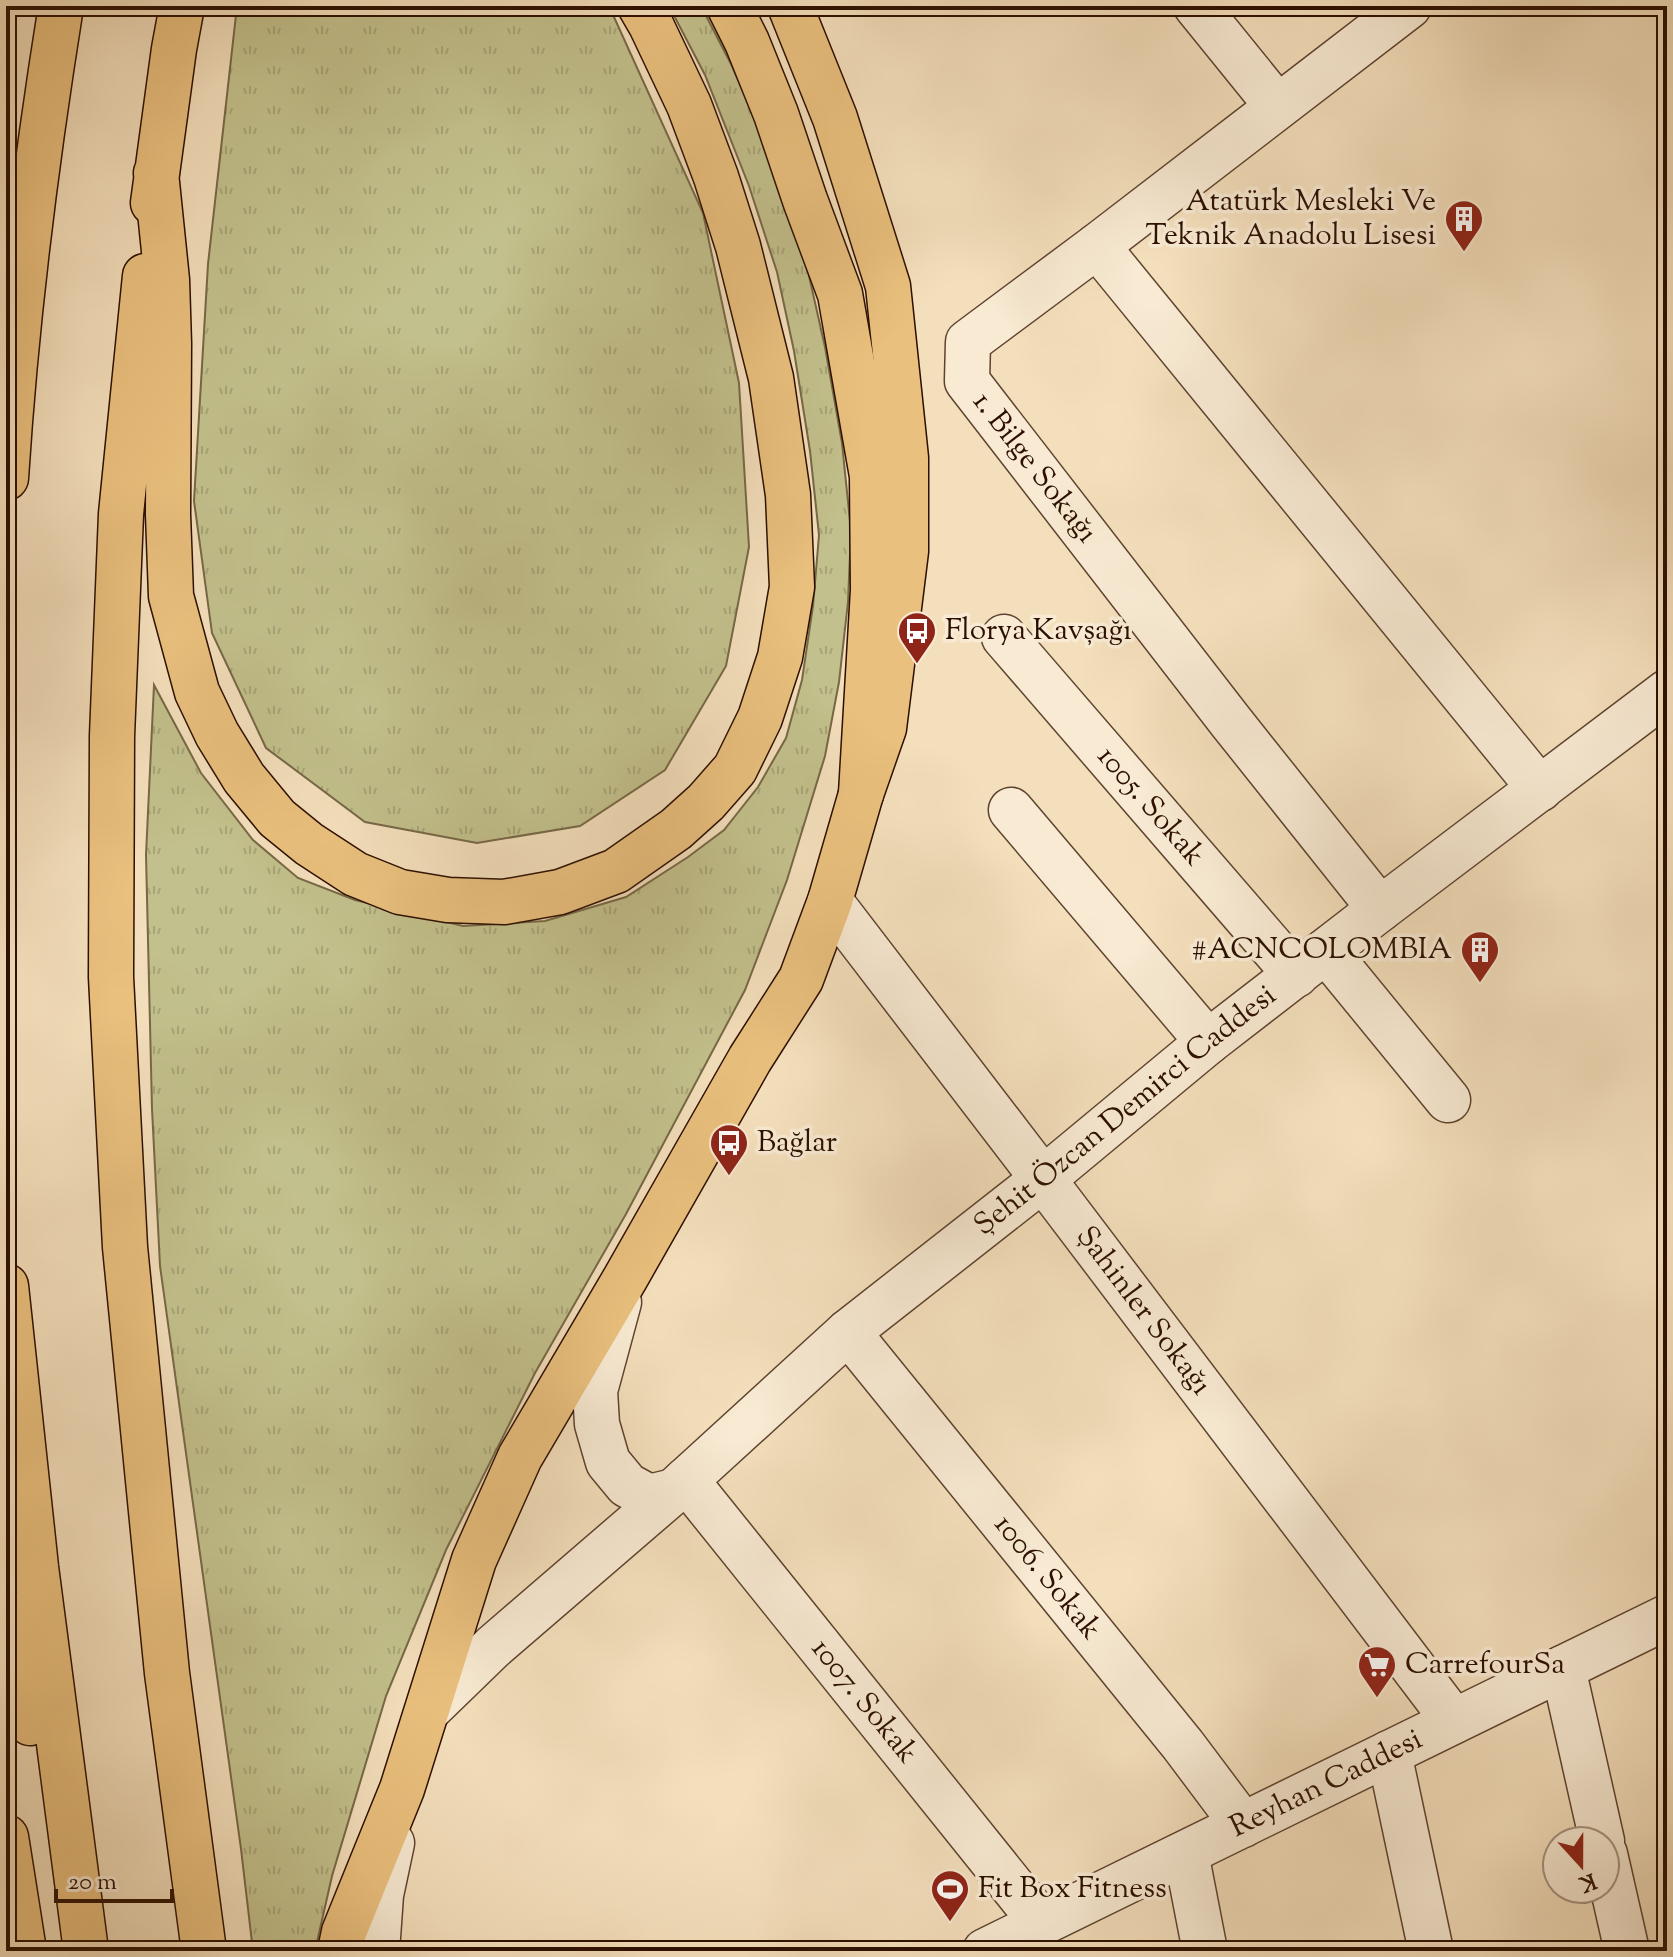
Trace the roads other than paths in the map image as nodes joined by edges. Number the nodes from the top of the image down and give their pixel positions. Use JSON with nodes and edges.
{"nodes":[{"id":1,"x":61,"y":6,"type":"edge"},
{"id":2,"x":182,"y":6,"type":"edge"},
{"id":3,"x":640,"y":6,"type":"edge"},
{"id":4,"x":729,"y":6,"type":"edge"},
{"id":5,"x":790,"y":6,"type":"edge"},
{"id":6,"x":1196,"y":6,"type":"edge"},
{"id":7,"x":1409,"y":6,"type":"edge"},
{"id":8,"x":1277,"y":106,"type":"junction"},
{"id":9,"x":156,"y":173,"type":"junction"},
{"id":10,"x":1097,"y":246,"type":"junction"},
{"id":11,"x":6,"y":478,"type":"edge"},
{"id":12,"x":1004,"y":637,"type":"dead end"},
{"id":13,"x":1667,"y":692,"type":"edge"},
{"id":14,"x":1540,"y":789,"type":"junction"},
{"id":15,"x":861,"y":794,"type":"junction"},
{"id":16,"x":1011,"y":810,"type":"dead end"},
{"id":17,"x":830,"y":901,"type":"junction"},
{"id":18,"x":1380,"y":909,"type":"junction"},
{"id":19,"x":1311,"y":963,"type":"junction"},
{"id":20,"x":1208,"y":1042,"type":"junction"},
{"id":21,"x":1448,"y":1100,"type":"dead end"},
{"id":22,"x":1043,"y":1179,"type":"junction"},
{"id":23,"x":626,"y":1277,"type":"junction"},
{"id":24,"x":6,"y":1286,"type":"edge"},
{"id":25,"x":848,"y":1332,"type":"junction"},
{"id":26,"x":680,"y":1485,"type":"junction"},
{"id":27,"x":6,"y":1612,"type":"edge"},
{"id":28,"x":1667,"y":1617,"type":"edge"},
{"id":29,"x":1563,"y":1668,"type":"junction"},
{"id":30,"x":428,"y":1710,"type":"junction"},
{"id":31,"x":1454,"y":1721,"type":"junction"},
{"id":32,"x":1389,"y":1753,"type":"junction"},
{"id":33,"x":402,"y":1789,"type":"junction"},
{"id":34,"x":1243,"y":1825,"type":"junction"},
{"id":35,"x":1598,"y":1825,"type":"edge"},
{"id":36,"x":6,"y":1837,"type":"edge"},
{"id":37,"x":1186,"y":1853,"type":"junction"},
{"id":38,"x":78,"y":1896,"type":"junction"},
{"id":39,"x":1617,"y":1905,"type":"edge"},
{"id":40,"x":1042,"y":1923,"type":"junction"},
{"id":41,"x":994,"y":1949,"type":"edge"},
{"id":42,"x":24,"y":1951,"type":"edge"},
{"id":43,"x":86,"y":1951,"type":"edge"},
{"id":44,"x":204,"y":1951,"type":"edge"},
{"id":45,"x":340,"y":1951,"type":"edge"},
{"id":46,"x":377,"y":1951,"type":"edge"},
{"id":47,"x":1205,"y":1951,"type":"edge"},
{"id":48,"x":1431,"y":1951,"type":"edge"},
{"id":49,"x":1627,"y":1951,"type":"edge"}],
"edges":[{"from":1,"to":11,"type":"main road"},
{"from":2,"to":9,"type":"main road"},
{"from":3,"to":9,"type":"main road"},
{"from":4,"to":15,"type":"main road"},
{"from":5,"to":15,"type":"main road"},
{"from":6,"to":8,"type":"street"},
{"from":7,"to":8,"type":"street","name":"1. Bilge Sokağı"},
{"from":8,"to":10,"type":"street","name":"1. Bilge Sokağı"},
{"from":9,"to":44,"type":"main road"},
{"from":10,"to":14,"type":"street"},
{"from":10,"to":18,"type":"street","name":"1. Bilge Sokağı"},
{"from":12,"to":19,"type":"street","name":"1005. Sokak"},
{"from":13,"to":14,"type":"street","name":"Şehit Özcan Demirci Caddesi"},
{"from":14,"to":18,"type":"street","name":"Şehit Özcan Demirci Caddesi"},
{"from":15,"to":17,"type":"main road"},
{"from":16,"to":20,"type":"street"},
{"from":17,"to":22,"type":"street","name":"Şahinler Sokağı"},
{"from":17,"to":23,"type":"main road"},
{"from":18,"to":19,"type":"street","name":"Şehit Özcan Demirci Caddesi"},
{"from":19,"to":20,"type":"street","name":"Şehit Özcan Demirci Caddesi"},
{"from":19,"to":21,"type":"street","name":"1005. Sokak"},
{"from":20,"to":22,"type":"street","name":"Şehit Özcan Demirci Caddesi"},
{"from":22,"to":25,"type":"street","name":"Şehit Özcan Demirci Caddesi"},
{"from":22,"to":31,"type":"street","name":"Şahinler Sokağı"},
{"from":23,"to":26,"type":"street"},
{"from":23,"to":30,"type":"main road"},
{"from":24,"to":38,"type":"main road"},
{"from":25,"to":26,"type":"street","name":"Şehit Özcan Demirci Caddesi"},
{"from":25,"to":34,"type":"street","name":"1006. Sokak"},
{"from":26,"to":30,"type":"street","name":"Şehit Özcan Demirci Caddesi"},
{"from":26,"to":40,"type":"street","name":"1007. Sokak"},
{"from":27,"to":38,"type":"main road"},
{"from":28,"to":29,"type":"street","name":"Reyhan Caddesi"},
{"from":29,"to":31,"type":"street","name":"Reyhan Caddesi"},
{"from":29,"to":35,"type":"street"},
{"from":30,"to":33,"type":"main road"},
{"from":31,"to":32,"type":"street","name":"Reyhan Caddesi"},
{"from":32,"to":34,"type":"street","name":"Reyhan Caddesi"},
{"from":32,"to":48,"type":"street"},
{"from":33,"to":45,"type":"main road"},
{"from":33,"to":46,"type":"street"},
{"from":34,"to":37,"type":"street","name":"Reyhan Caddesi"},
{"from":36,"to":42,"type":"main road"},
{"from":37,"to":40,"type":"street","name":"Reyhan Caddesi"},
{"from":37,"to":47,"type":"street"},
{"from":38,"to":43,"type":"main road"},
{"from":39,"to":49,"type":"street"},
{"from":40,"to":41,"type":"street","name":"Reyhan Caddesi"}]}
